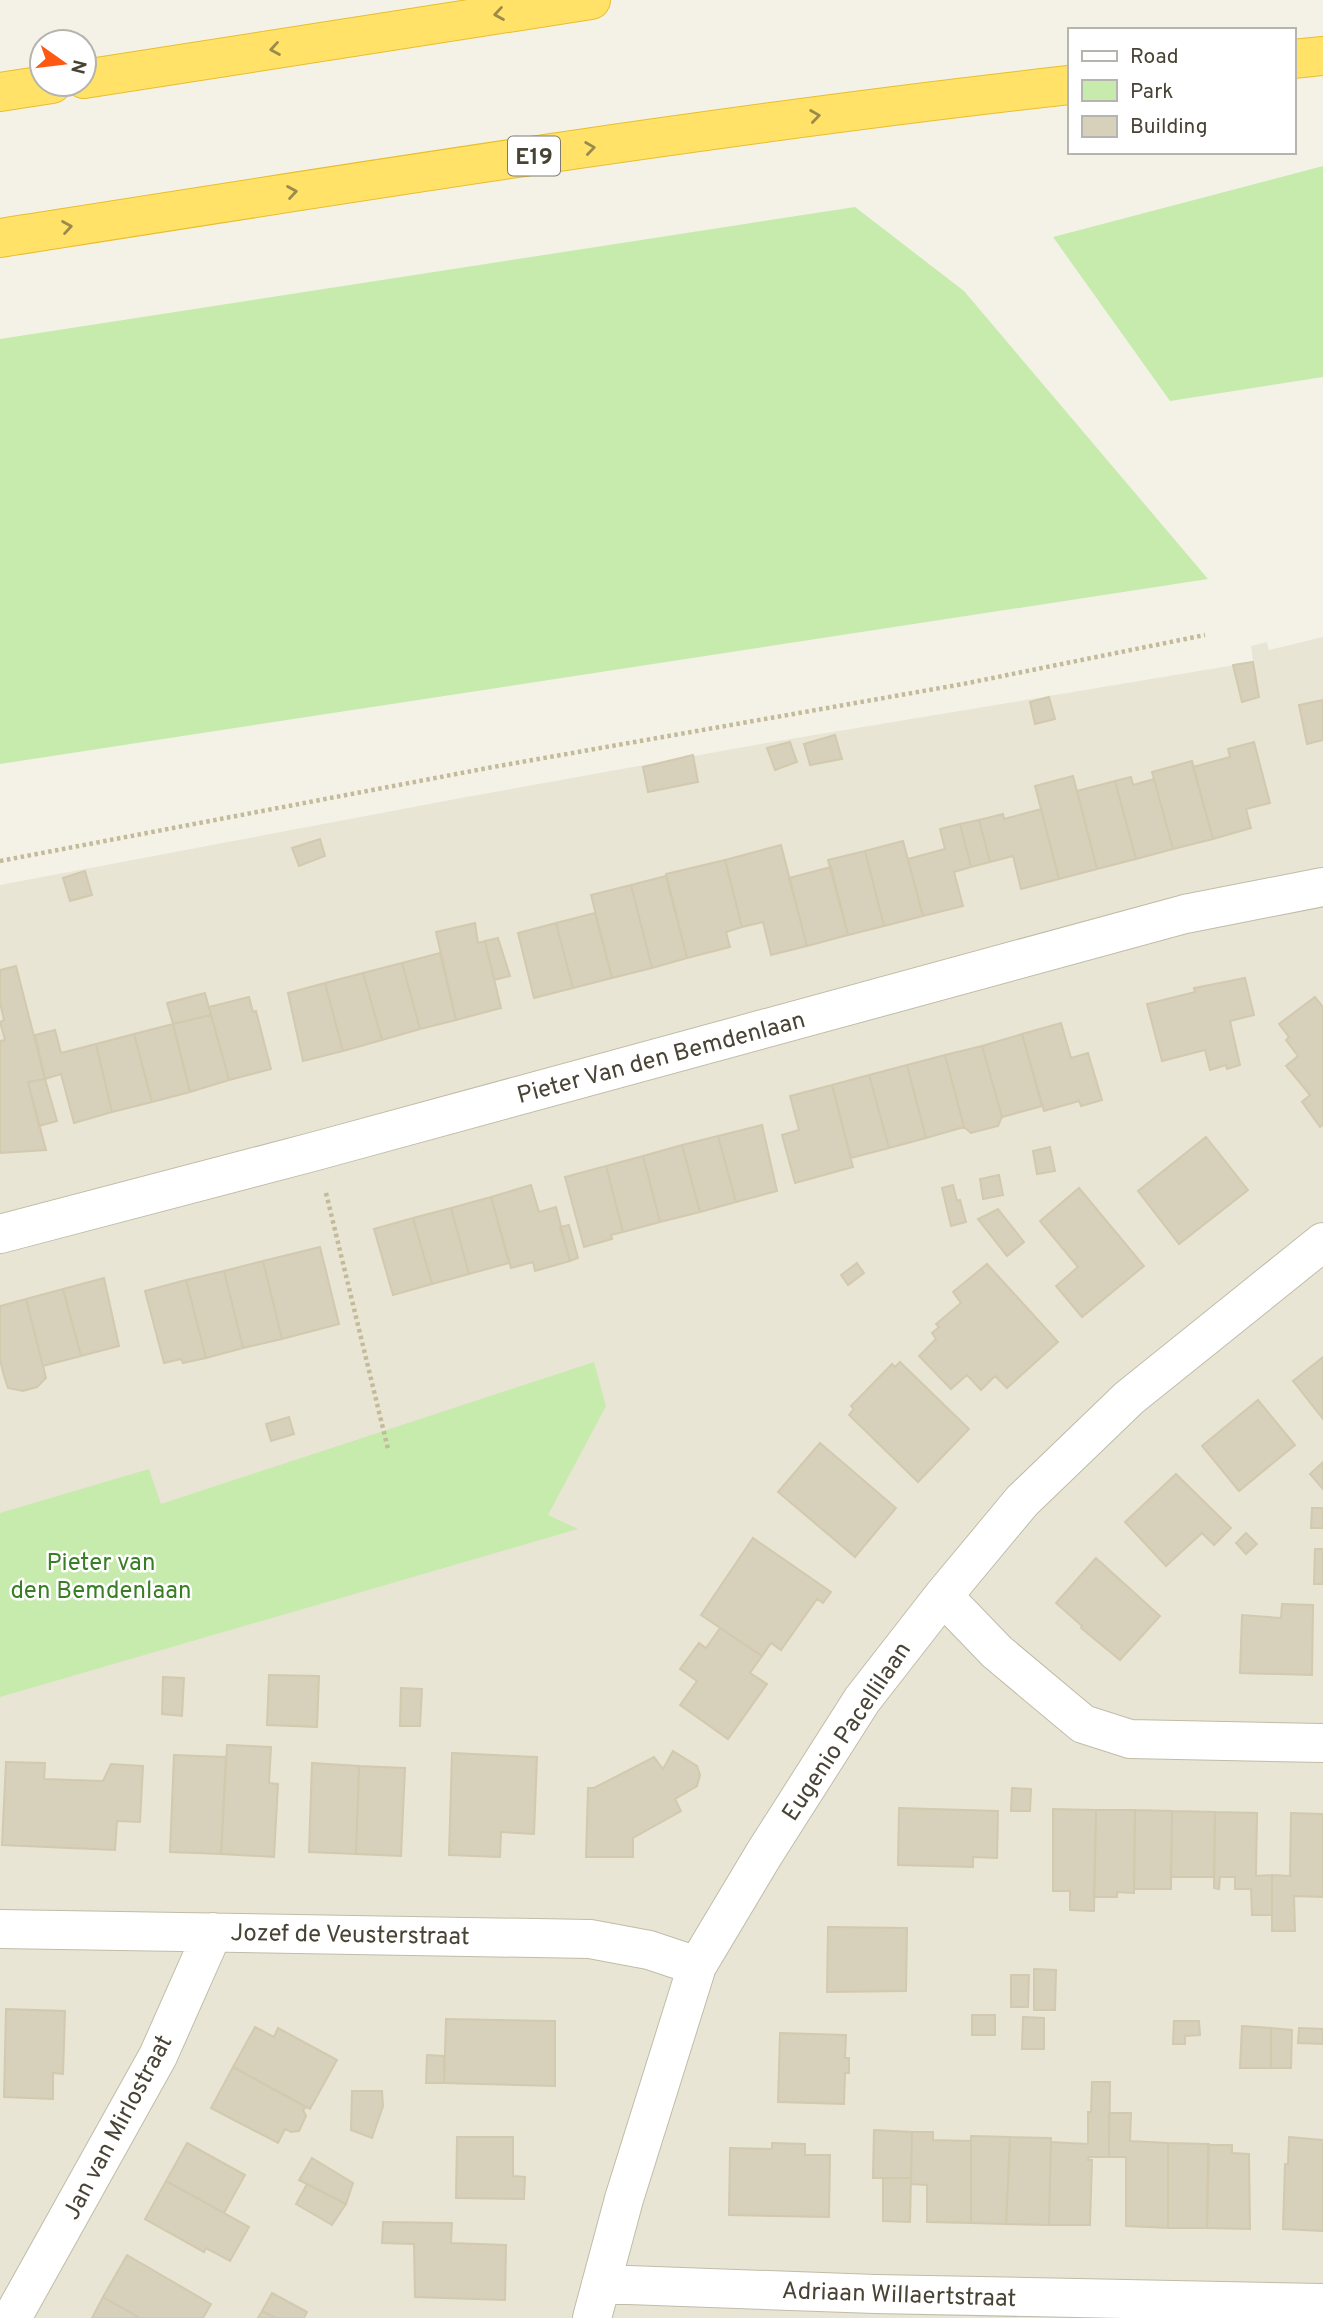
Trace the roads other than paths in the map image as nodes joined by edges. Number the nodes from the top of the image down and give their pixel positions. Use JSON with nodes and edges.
{"nodes":[{"id":1,"x":591,"y":0,"type":"edge"},
{"id":2,"x":1323,"y":56,"type":"edge"},
{"id":3,"x":1295,"y":59,"type":"edge"},
{"id":4,"x":98,"y":77,"type":"edge"},
{"id":5,"x":1068,"y":85,"type":"edge"},
{"id":6,"x":28,"y":88,"type":"edge"},
{"id":7,"x":0,"y":92,"type":"edge"},
{"id":8,"x":0,"y":237,"type":"edge"},
{"id":9,"x":1323,"y":887,"type":"edge"},
{"id":10,"x":0,"y":1234,"type":"edge"},
{"id":11,"x":1323,"y":1242,"type":"edge"},
{"id":12,"x":943,"y":1596,"type":"junction"},
{"id":13,"x":1323,"y":1743,"type":"edge"},
{"id":14,"x":0,"y":1929,"type":"edge"},
{"id":15,"x":213,"y":1932,"type":"junction"},
{"id":16,"x":697,"y":1966,"type":"junction"},
{"id":17,"x":596,"y":2301,"type":"edge"},
{"id":18,"x":1323,"y":2303,"type":"edge"},
{"id":19,"x":12,"y":2318,"type":"edge"}],
"edges":[{"from":1,"to":4,"type":"highway","one_way":true},
{"from":2,"to":3,"type":"highway"},
{"from":8,"to":5,"type":"highway","number":"E19","one_way":true},
{"from":6,"to":7,"type":"highway"},
{"from":9,"to":10,"type":"street","name":"Pieter Van den Bemdenlaan"},
{"from":11,"to":12,"type":"street","name":"Eugenio Pacellilaan"},
{"from":12,"to":13,"type":"street"},
{"from":12,"to":16,"type":"street","name":"Eugenio Pacellilaan"},
{"from":14,"to":15,"type":"street","name":"Jozef de Veusterstraat"},
{"from":15,"to":16,"type":"street","name":"Jozef de Veusterstraat"},
{"from":15,"to":19,"type":"street","name":"Jan van Mirlostraat"},
{"from":16,"to":17,"type":"street","name":"Eugenio Pacellilaan"},
{"from":17,"to":18,"type":"street","name":"Adriaan Willaertstraat"}]}
